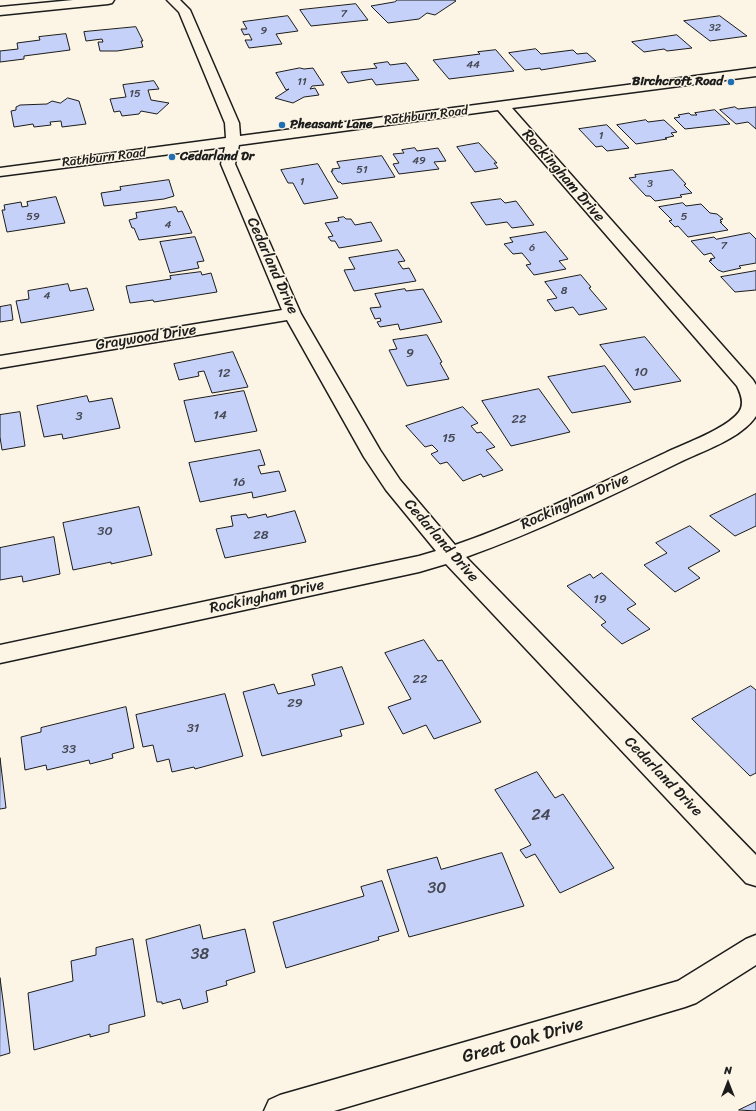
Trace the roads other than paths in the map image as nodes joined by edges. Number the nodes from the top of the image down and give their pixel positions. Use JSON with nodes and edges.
{"nodes":[{"id":1,"x":108,"y":0,"type":"edge"},
{"id":2,"x":173,"y":0,"type":"edge"},
{"id":3,"x":0,"y":11,"type":"edge"},
{"id":4,"x":756,"y":72,"type":"edge"},
{"id":5,"x":502,"y":106,"type":"junction"},
{"id":6,"x":232,"y":141,"type":"junction"},
{"id":7,"x":0,"y":172,"type":"edge"},
{"id":8,"x":292,"y":314,"type":"junction"},
{"id":9,"x":0,"y":362,"type":"edge"},
{"id":10,"x":451,"y":555,"type":"junction"},
{"id":11,"x":0,"y":654,"type":"edge"},
{"id":12,"x":756,"y":874,"type":"edge"},
{"id":13,"x":756,"y":949,"type":"edge"},
{"id":14,"x":280,"y":1111,"type":"edge"}],
"edges":[{"from":1,"to":3,"type":"street"},
{"from":2,"to":6,"type":"street"},
{"from":4,"to":5,"type":"street","name":"Rathburn Road"},
{"from":5,"to":6,"type":"street","name":"Rathburn Road"},
{"from":5,"to":10,"type":"street","name":"Rockingham Drive"},
{"from":6,"to":7,"type":"street","name":"Rathburn Road"},
{"from":6,"to":8,"type":"street","name":"Cedarland Drive"},
{"from":8,"to":9,"type":"street","name":"Graywood Drive"},
{"from":8,"to":10,"type":"street","name":"Cedarland Drive"},
{"from":10,"to":11,"type":"street","name":"Rockingham Drive"},
{"from":10,"to":12,"type":"street","name":"Cedarland Drive"},
{"from":13,"to":14,"type":"street","name":"Great Oak Drive"}]}
